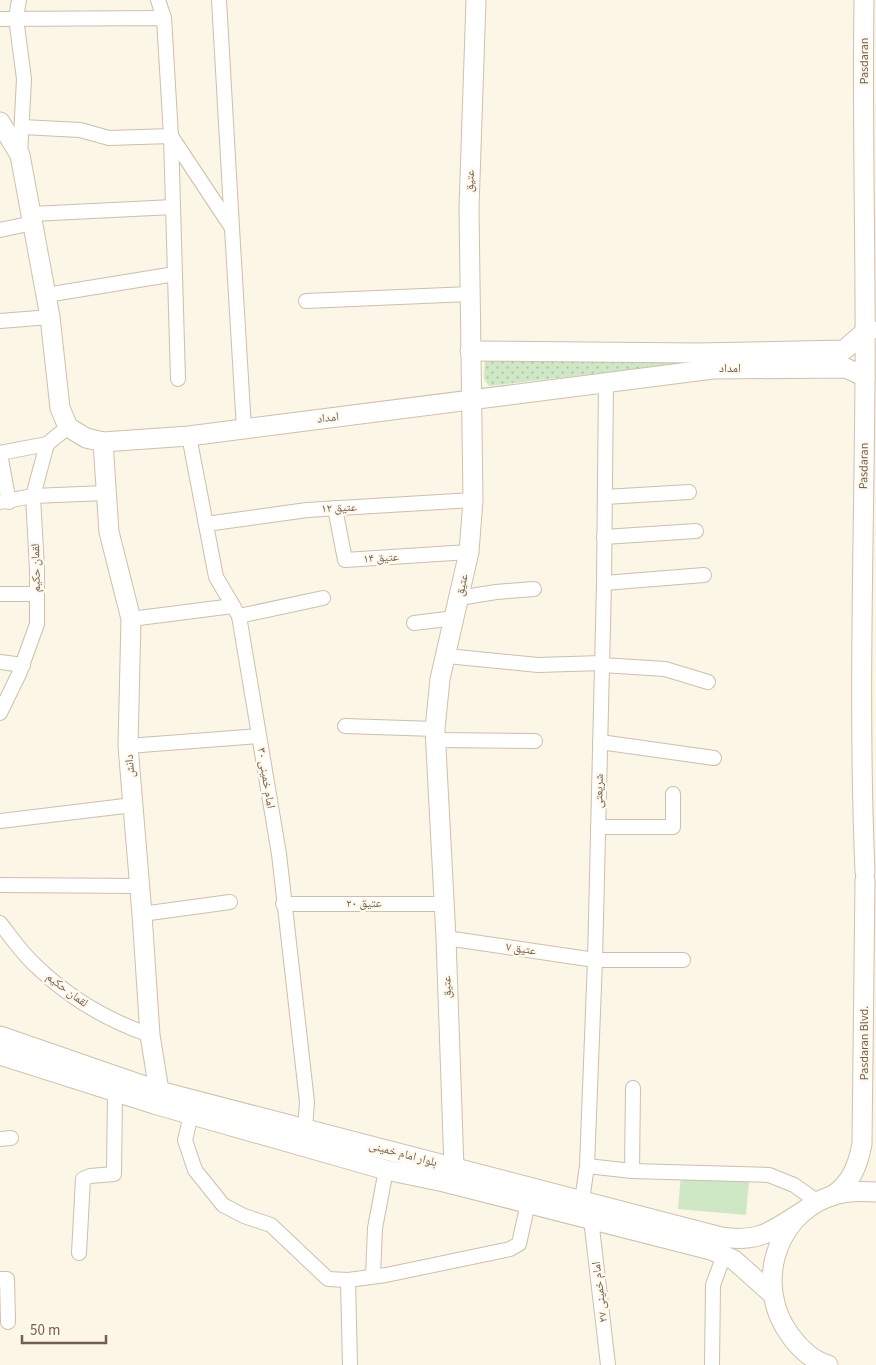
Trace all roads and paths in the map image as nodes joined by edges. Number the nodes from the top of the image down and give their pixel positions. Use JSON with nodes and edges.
{"nodes":[{"id":1,"x":18,"y":0,"type":"edge"},
{"id":2,"x":158,"y":0,"type":"edge"},
{"id":3,"x":219,"y":0,"type":"edge"},
{"id":4,"x":476,"y":0,"type":"edge"},
{"id":5,"x":864,"y":0,"type":"edge"},
{"id":6,"x":16,"y":18,"type":"junction"},
{"id":7,"x":164,"y":18,"type":"junction"},
{"id":8,"x":0,"y":19,"type":"edge"},
{"id":9,"x":0,"y":122,"type":"edge"},
{"id":10,"x":22,"y":127,"type":"junction"},
{"id":11,"x":171,"y":136,"type":"junction"},
{"id":12,"x":20,"y":155,"type":"junction"},
{"id":13,"x":173,"y":207,"type":"junction"},
{"id":14,"x":32,"y":218,"type":"junction"},
{"id":15,"x":232,"y":228,"type":"junction"},
{"id":16,"x":0,"y":230,"type":"edge"},
{"id":17,"x":175,"y":274,"type":"junction"},
{"id":18,"x":470,"y":294,"type":"junction"},
{"id":19,"x":46,"y":295,"type":"junction"},
{"id":20,"x":306,"y":301,"type":"dead end"},
{"id":21,"x":50,"y":317,"type":"junction"},
{"id":22,"x":0,"y":321,"type":"edge"},
{"id":23,"x":871,"y":330,"type":"edge"},
{"id":24,"x":470,"y":350,"type":"junction"},
{"id":25,"x":697,"y":362,"type":"junction"},
{"id":26,"x":865,"y":377,"type":"junction"},
{"id":27,"x":178,"y":379,"type":"dead end"},
{"id":28,"x":606,"y":382,"type":"junction"},
{"id":29,"x":472,"y":400,"type":"junction"},
{"id":30,"x":68,"y":427,"type":"junction"},
{"id":31,"x":244,"y":429,"type":"junction"},
{"id":32,"x":189,"y":436,"type":"junction"},
{"id":33,"x":103,"y":442,"type":"junction"},
{"id":34,"x":47,"y":444,"type":"junction"},
{"id":35,"x":0,"y":453,"type":"edge"},
{"id":36,"x":689,"y":492,"type":"dead end"},
{"id":37,"x":105,"y":493,"type":"junction"},
{"id":38,"x":33,"y":496,"type":"junction"},
{"id":39,"x":605,"y":496,"type":"junction"},
{"id":40,"x":473,"y":500,"type":"junction"},
{"id":41,"x":5,"y":502,"type":"edge"},
{"id":42,"x":335,"y":508,"type":"junction"},
{"id":43,"x":206,"y":524,"type":"junction"},
{"id":44,"x":696,"y":531,"type":"dead end"},
{"id":45,"x":604,"y":537,"type":"junction"},
{"id":46,"x":470,"y":552,"type":"junction"},
{"id":47,"x":704,"y":576,"type":"dead end"},
{"id":48,"x":604,"y":583,"type":"junction"},
{"id":49,"x":534,"y":589,"type":"dead end"},
{"id":50,"x":0,"y":594,"type":"edge"},
{"id":51,"x":37,"y":594,"type":"junction"},
{"id":52,"x":323,"y":598,"type":"dead end"},
{"id":53,"x":459,"y":598,"type":"junction"},
{"id":54,"x":236,"y":611,"type":"junction"},
{"id":55,"x":455,"y":618,"type":"junction"},
{"id":56,"x":131,"y":619,"type":"junction"},
{"id":57,"x":414,"y":623,"type":"dead end"},
{"id":58,"x":447,"y":656,"type":"junction"},
{"id":59,"x":0,"y":662,"type":"edge"},
{"id":60,"x":602,"y":664,"type":"junction"},
{"id":61,"x":23,"y":665,"type":"junction"},
{"id":62,"x":708,"y":682,"type":"dead end"},
{"id":63,"x":0,"y":713,"type":"edge"},
{"id":64,"x":345,"y":726,"type":"dead end"},
{"id":65,"x":435,"y":734,"type":"junction"},
{"id":66,"x":259,"y":736,"type":"junction"},
{"id":67,"x":535,"y":741,"type":"dead end"},
{"id":68,"x":600,"y":742,"type":"junction"},
{"id":69,"x":128,"y":746,"type":"junction"},
{"id":70,"x":714,"y":758,"type":"dead end"},
{"id":71,"x":673,"y":794,"type":"dead end"},
{"id":72,"x":133,"y":805,"type":"junction"},
{"id":73,"x":0,"y":821,"type":"edge"},
{"id":74,"x":598,"y":826,"type":"junction"},
{"id":75,"x":870,"y":876,"type":"edge"},
{"id":76,"x":0,"y":885,"type":"edge"},
{"id":77,"x":140,"y":886,"type":"junction"},
{"id":78,"x":230,"y":902,"type":"dead end"},
{"id":79,"x":283,"y":904,"type":"junction"},
{"id":80,"x":444,"y":904,"type":"junction"},
{"id":81,"x":142,"y":914,"type":"junction"},
{"id":82,"x":0,"y":923,"type":"edge"},
{"id":83,"x":446,"y":938,"type":"junction"},
{"id":84,"x":596,"y":960,"type":"junction"},
{"id":85,"x":683,"y":960,"type":"dead end"},
{"id":86,"x":150,"y":1035,"type":"junction"},
{"id":87,"x":0,"y":1036,"type":"edge"},
{"id":88,"x":0,"y":1055,"type":"edge"},
{"id":89,"x":633,"y":1088,"type":"dead end"},
{"id":90,"x":115,"y":1091,"type":"junction"},
{"id":91,"x":159,"y":1091,"type":"junction"},
{"id":92,"x":191,"y":1115,"type":"junction"},
{"id":93,"x":305,"y":1129,"type":"junction"},
{"id":94,"x":587,"y":1166,"type":"junction"},
{"id":95,"x":386,"y":1170,"type":"junction"},
{"id":96,"x":632,"y":1171,"type":"junction"},
{"id":97,"x":453,"y":1176,"type":"junction"},
{"id":98,"x":876,"y":1192,"type":"edge"},
{"id":99,"x":582,"y":1200,"type":"junction"},
{"id":100,"x":818,"y":1202,"type":"junction"},
{"id":101,"x":528,"y":1203,"type":"junction"},
{"id":102,"x":591,"y":1219,"type":"junction"},
{"id":103,"x":79,"y":1253,"type":"dead end"},
{"id":104,"x":724,"y":1255,"type":"junction"},
{"id":105,"x":374,"y":1276,"type":"junction"},
{"id":106,"x":0,"y":1279,"type":"edge"},
{"id":107,"x":348,"y":1280,"type":"junction"},
{"id":108,"x":771,"y":1293,"type":"junction"},
{"id":109,"x":8,"y":1322,"type":"dead end"},
{"id":110,"x":350,"y":1365,"type":"edge"},
{"id":111,"x":608,"y":1365,"type":"edge"},
{"id":112,"x":712,"y":1365,"type":"edge"},
{"id":113,"x":828,"y":1365,"type":"edge"}],
"edges":[{"from":1,"to":6,"type":"street"},
{"from":2,"to":7,"type":"street"},
{"from":3,"to":15,"type":"street"},
{"from":4,"to":18,"type":"street","name":"عتیق"},
{"from":5,"to":23,"type":"street","name":"Pasdaran"},
{"from":6,"to":7,"type":"street"},
{"from":6,"to":8,"type":"street"},
{"from":6,"to":10,"type":"street"},
{"from":7,"to":11,"type":"street"},
{"from":9,"to":12,"type":"street"},
{"from":10,"to":11,"type":"street"},
{"from":10,"to":12,"type":"street"},
{"from":11,"to":13,"type":"street"},
{"from":11,"to":15,"type":"street"},
{"from":12,"to":14,"type":"street"},
{"from":13,"to":14,"type":"street"},
{"from":13,"to":17,"type":"street"},
{"from":14,"to":16,"type":"street"},
{"from":14,"to":19,"type":"street"},
{"from":15,"to":31,"type":"street"},
{"from":17,"to":19,"type":"street"},
{"from":17,"to":27,"type":"street"},
{"from":18,"to":20,"type":"street"},
{"from":18,"to":24,"type":"street","name":"عتیق"},
{"from":19,"to":21,"type":"street"},
{"from":21,"to":22,"type":"street"},
{"from":21,"to":30,"type":"street"},
{"from":23,"to":25,"type":"street","name":"امداد"},
{"from":23,"to":26,"type":"street","name":"Pasdaran"},
{"from":24,"to":25,"type":"street","name":"امداد"},
{"from":24,"to":29,"type":"street","name":"عتیق"},
{"from":25,"to":26,"type":"street","name":"امداد"},
{"from":25,"to":28,"type":"street","name":"امداد"},
{"from":26,"to":75,"type":"street","name":"Pasdaran"},
{"from":28,"to":29,"type":"street","name":"امداد"},
{"from":28,"to":39,"type":"street","name":"شریعتی"},
{"from":29,"to":31,"type":"street","name":"امداد"},
{"from":29,"to":40,"type":"street","name":"عتیق"},
{"from":30,"to":33,"type":"street","name":"امداد"},
{"from":30,"to":34,"type":"street"},
{"from":31,"to":32,"type":"street","name":"امداد"},
{"from":32,"to":33,"type":"street","name":"امداد"},
{"from":32,"to":43,"type":"street","name":"امام خمینی ۳۰"},
{"from":33,"to":37,"type":"street","name":"دانش"},
{"from":34,"to":35,"type":"street"},
{"from":34,"to":38,"type":"street","name":"لقمان حکیم"},
{"from":35,"to":41,"type":"street"},
{"from":36,"to":39,"type":"street"},
{"from":37,"to":38,"type":"street"},
{"from":37,"to":56,"type":"street","name":"دانش"},
{"from":38,"to":41,"type":"street"},
{"from":38,"to":51,"type":"street","name":"لقمان حکیم"},
{"from":39,"to":45,"type":"street","name":"شریعتی"},
{"from":40,"to":42,"type":"street","name":"عتیق ۱۲"},
{"from":40,"to":46,"type":"street","name":"عتیق"},
{"from":42,"to":43,"type":"street","name":"عتیق ۱۲"},
{"from":42,"to":46,"type":"street","name":"عتیق ۱۴"},
{"from":43,"to":54,"type":"street","name":"امام خمینی ۳۰"},
{"from":44,"to":45,"type":"street"},
{"from":45,"to":48,"type":"street","name":"شریعتی"},
{"from":46,"to":53,"type":"street","name":"عتیق"},
{"from":47,"to":48,"type":"street"},
{"from":48,"to":60,"type":"street","name":"شریعتی"},
{"from":49,"to":53,"type":"street"},
{"from":50,"to":51,"type":"street"},
{"from":51,"to":61,"type":"street","name":"لقمان حکیم"},
{"from":52,"to":54,"type":"street"},
{"from":53,"to":55,"type":"street","name":"عتیق"},
{"from":54,"to":56,"type":"street"},
{"from":54,"to":66,"type":"street","name":"امام خمینی ۳۰"},
{"from":55,"to":57,"type":"street"},
{"from":55,"to":58,"type":"street","name":"عتیق"},
{"from":56,"to":69,"type":"street","name":"دانش"},
{"from":58,"to":60,"type":"street"},
{"from":58,"to":65,"type":"street","name":"عتیق"},
{"from":59,"to":61,"type":"street"},
{"from":60,"to":62,"type":"street"},
{"from":60,"to":68,"type":"street","name":"شریعتی"},
{"from":61,"to":63,"type":"street","name":"لقمان حکیم"},
{"from":64,"to":65,"type":"street"},
{"from":65,"to":67,"type":"street"},
{"from":65,"to":80,"type":"street","name":"عتیق"},
{"from":66,"to":69,"type":"street"},
{"from":66,"to":79,"type":"street","name":"امام خمینی ۳۰"},
{"from":68,"to":70,"type":"street"},
{"from":68,"to":74,"type":"street","name":"شریعتی"},
{"from":69,"to":72,"type":"street","name":"دانش"},
{"from":71,"to":74,"type":"street"},
{"from":72,"to":73,"type":"street"},
{"from":72,"to":77,"type":"street","name":"دانش"},
{"from":74,"to":84,"type":"street","name":"شریعتی"},
{"from":75,"to":100,"type":"street","name":"Pasdaran Blvd."},
{"from":76,"to":77,"type":"street"},
{"from":77,"to":81,"type":"street","name":"دانش"},
{"from":78,"to":81,"type":"street"},
{"from":79,"to":80,"type":"street","name":"عتیق ۲۰"},
{"from":79,"to":93,"type":"street","name":"امام خمینی ۳۰"},
{"from":80,"to":83,"type":"street","name":"عتیق"},
{"from":81,"to":86,"type":"street","name":"دانش"},
{"from":82,"to":86,"type":"street","name":"لقمان حکیم"},
{"from":83,"to":84,"type":"street","name":"عتیق ۷"},
{"from":83,"to":97,"type":"street","name":"عتیق"},
{"from":84,"to":85,"type":"street","name":"عتیق ۷"},
{"from":84,"to":94,"type":"street","name":"شریعتی"},
{"from":86,"to":91,"type":"street","name":"دانش"},
{"from":87,"to":91,"type":"street","name":"بلوار امام خمینی"},
{"from":88,"to":90,"type":"street","name":"بلوار امام خمینی"},
{"from":89,"to":96,"type":"street"},
{"from":90,"to":92,"type":"street","name":"بلوار امام خمینی"},
{"from":90,"to":103,"type":"street"},
{"from":91,"to":93,"type":"street","name":"بلوار امام خمینی"},
{"from":92,"to":95,"type":"street","name":"بلوار امام خمینی"},
{"from":92,"to":107,"type":"street"},
{"from":93,"to":97,"type":"street","name":"بلوار امام خمینی"},
{"from":94,"to":96,"type":"street"},
{"from":94,"to":99,"type":"street","name":"شریعتی"},
{"from":95,"to":97,"type":"street","name":"بلوار امام خمینی"},
{"from":95,"to":105,"type":"street"},
{"from":96,"to":100,"type":"street"},
{"from":97,"to":99,"type":"street","name":"بلوار امام خمینی"},
{"from":97,"to":101,"type":"street","name":"بلوار امام خمینی"},
{"from":98,"to":100,"type":"street"},
{"from":99,"to":100,"type":"street","name":"بلوار امام خمینی"},
{"from":100,"to":108,"type":"street"},
{"from":101,"to":102,"type":"street","name":"بلوار امام خمینی"},
{"from":101,"to":105,"type":"street"},
{"from":102,"to":104,"type":"street","name":"بلوار امام خمینی"},
{"from":102,"to":111,"type":"street","name":"امام خمینی ۲۷"},
{"from":104,"to":108,"type":"street","name":"بلوار امام خمینی"},
{"from":104,"to":112,"type":"street"},
{"from":105,"to":107,"type":"street"},
{"from":106,"to":109,"type":"street"},
{"from":107,"to":110,"type":"street"},
{"from":108,"to":113,"type":"street"}]}
